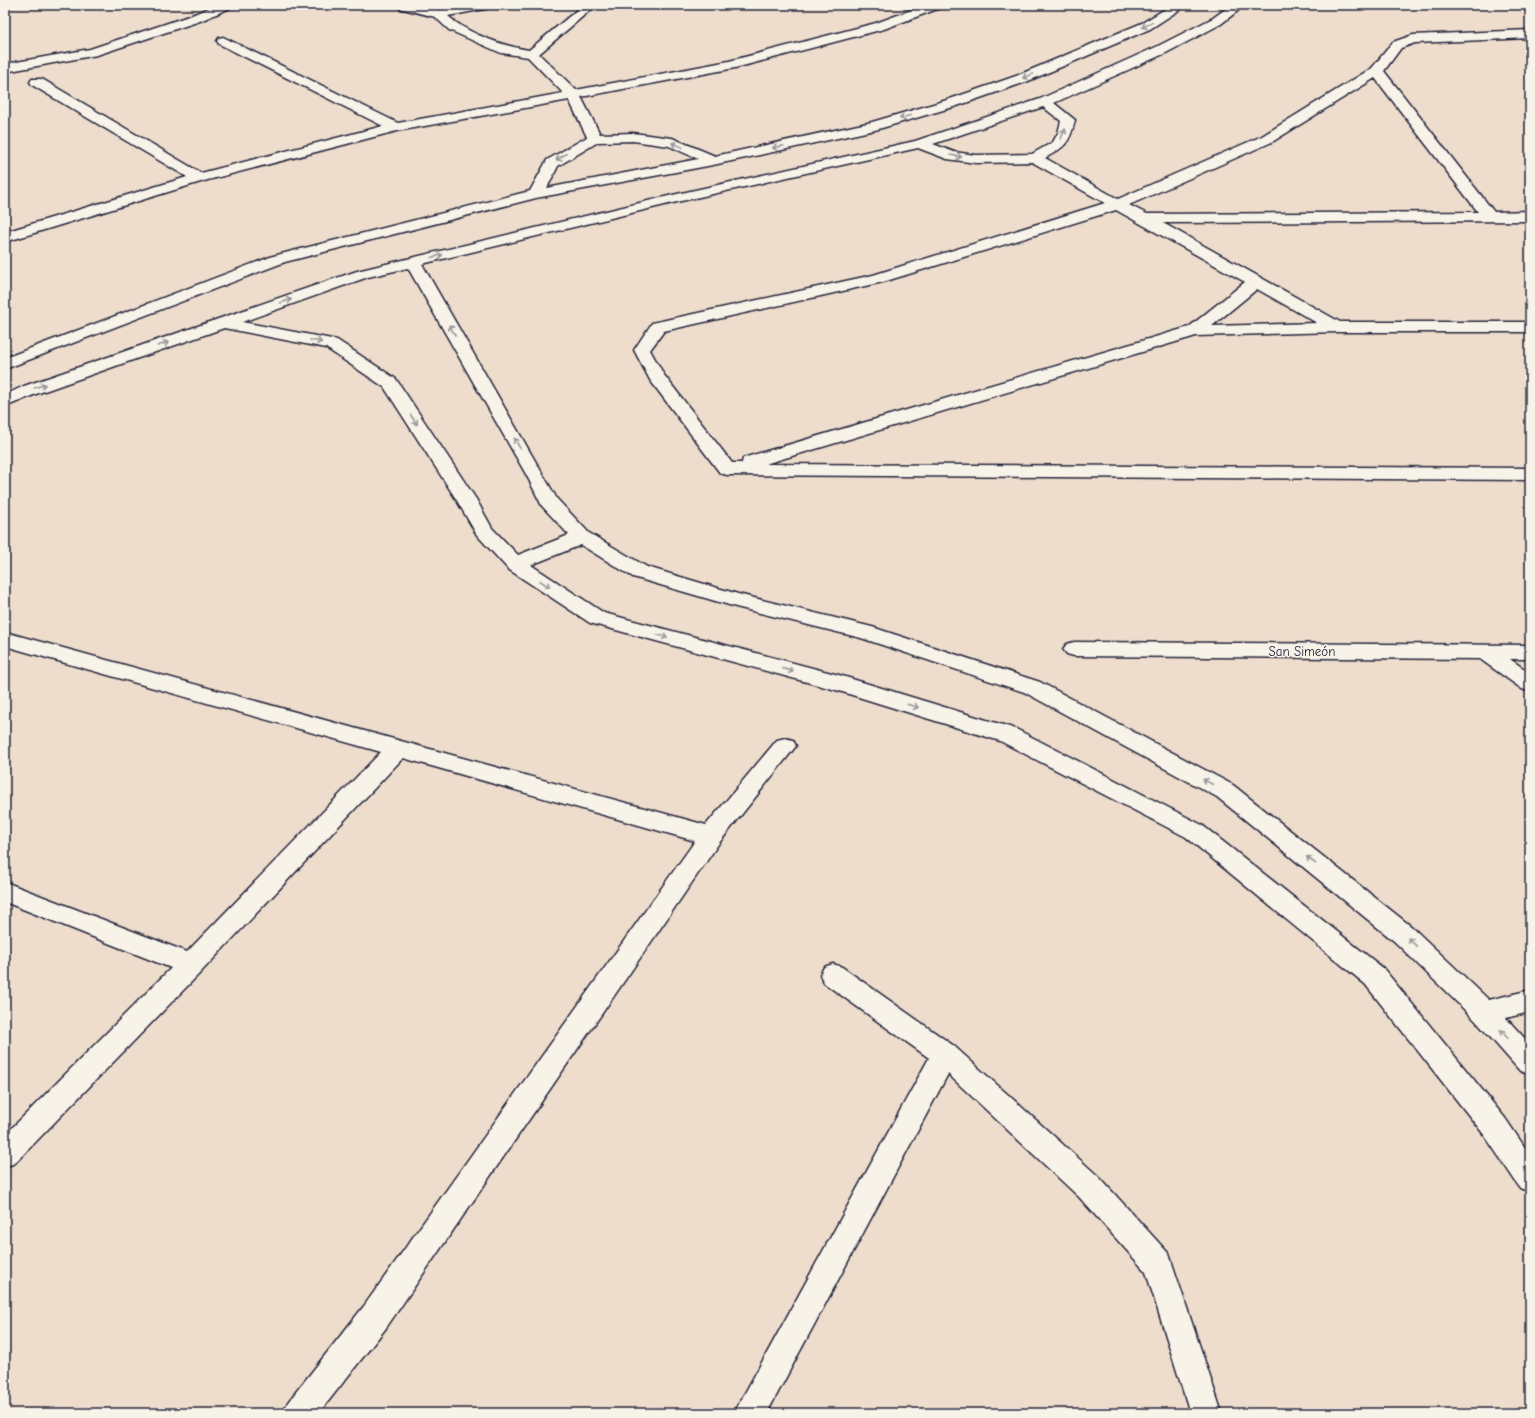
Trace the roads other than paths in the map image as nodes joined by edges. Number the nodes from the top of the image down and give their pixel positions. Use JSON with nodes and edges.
{"nodes":[{"id":1,"x":226,"y":5,"type":"edge"},
{"id":2,"x":403,"y":5,"type":"edge"},
{"id":3,"x":486,"y":5,"type":"edge"},
{"id":4,"x":590,"y":5,"type":"edge"},
{"id":5,"x":908,"y":5,"type":"edge"},
{"id":6,"x":1181,"y":5,"type":"edge"},
{"id":7,"x":1239,"y":5,"type":"edge"},
{"id":8,"x":930,"y":7,"type":"edge"},
{"id":9,"x":438,"y":14,"type":"junction"},
{"id":10,"x":1530,"y":34,"type":"edge"},
{"id":11,"x":223,"y":41,"type":"dead end"},
{"id":12,"x":532,"y":54,"type":"junction"},
{"id":13,"x":5,"y":68,"type":"edge"},
{"id":14,"x":1377,"y":71,"type":"junction"},
{"id":15,"x":37,"y":82,"type":"dead end"},
{"id":16,"x":573,"y":95,"type":"junction"},
{"id":17,"x":1045,"y":102,"type":"junction"},
{"id":18,"x":396,"y":127,"type":"junction"},
{"id":19,"x":595,"y":138,"type":"junction"},
{"id":20,"x":919,"y":144,"type":"junction"},
{"id":21,"x":1035,"y":158,"type":"junction"},
{"id":22,"x":713,"y":161,"type":"junction"},
{"id":23,"x":199,"y":178,"type":"junction"},
{"id":24,"x":536,"y":194,"type":"junction"},
{"id":25,"x":1116,"y":205,"type":"junction"},
{"id":26,"x":1530,"y":216,"type":"edge"},
{"id":27,"x":1490,"y":217,"type":"junction"},
{"id":28,"x":1145,"y":219,"type":"junction"},
{"id":29,"x":5,"y":237,"type":"edge"},
{"id":30,"x":413,"y":262,"type":"junction"},
{"id":31,"x":1255,"y":282,"type":"junction"},
{"id":32,"x":223,"y":323,"type":"junction"},
{"id":33,"x":1337,"y":327,"type":"junction"},
{"id":34,"x":1530,"y":327,"type":"edge"},
{"id":35,"x":1195,"y":331,"type":"junction"},
{"id":36,"x":5,"y":364,"type":"edge"},
{"id":37,"x":5,"y":402,"type":"edge"},
{"id":38,"x":728,"y":469,"type":"junction"},
{"id":39,"x":1530,"y":474,"type":"edge"},
{"id":40,"x":582,"y":537,"type":"junction"},
{"id":41,"x":515,"y":564,"type":"junction"},
{"id":42,"x":5,"y":639,"type":"edge"},
{"id":43,"x":1074,"y":649,"type":"dead end"},
{"id":44,"x":1485,"y":652,"type":"junction"},
{"id":45,"x":1530,"y":652,"type":"edge"},
{"id":46,"x":1530,"y":684,"type":"edge"},
{"id":47,"x":785,"y":746,"type":"dead end"},
{"id":48,"x":399,"y":748,"type":"junction"},
{"id":49,"x":712,"y":836,"type":"junction"},
{"id":50,"x":5,"y":892,"type":"edge"},
{"id":51,"x":191,"y":965,"type":"junction"},
{"id":52,"x":833,"y":975,"type":"dead end"},
{"id":53,"x":1530,"y":1001,"type":"edge"},
{"id":54,"x":1484,"y":1012,"type":"junction"},
{"id":55,"x":945,"y":1054,"type":"junction"},
{"id":56,"x":1530,"y":1063,"type":"edge"},
{"id":57,"x":5,"y":1154,"type":"edge"},
{"id":58,"x":1530,"y":1179,"type":"edge"},
{"id":59,"x":299,"y":1413,"type":"edge"},
{"id":60,"x":750,"y":1413,"type":"edge"},
{"id":61,"x":1206,"y":1413,"type":"edge"}],
"edges":[{"from":1,"to":13,"type":"street"},
{"from":2,"to":9,"type":"street"},
{"from":3,"to":9,"type":"street"},
{"from":4,"to":12,"type":"street"},
{"from":5,"to":8,"type":"street"},
{"from":6,"to":22,"type":"street","one_way":true},
{"from":7,"to":17,"type":"street"},
{"from":8,"to":16,"type":"street"},
{"from":9,"to":12,"type":"street"},
{"from":10,"to":14,"type":"street"},
{"from":11,"to":18,"type":"street"},
{"from":12,"to":16,"type":"street"},
{"from":14,"to":25,"type":"street"},
{"from":14,"to":27,"type":"street"},
{"from":15,"to":23,"type":"street"},
{"from":16,"to":18,"type":"street"},
{"from":16,"to":19,"type":"street"},
{"from":17,"to":20,"type":"street"},
{"from":21,"to":17,"type":"street","one_way":true},
{"from":18,"to":23,"type":"street"},
{"from":22,"to":19,"type":"street","one_way":true},
{"from":19,"to":24,"type":"street","one_way":true},
{"from":20,"to":21,"type":"street","one_way":true},
{"from":30,"to":20,"type":"street","one_way":true},
{"from":21,"to":25,"type":"street"},
{"from":22,"to":24,"type":"street"},
{"from":23,"to":29,"type":"street"},
{"from":24,"to":36,"type":"street"},
{"from":25,"to":28,"type":"street"},
{"from":25,"to":38,"type":"street"},
{"from":26,"to":27,"type":"street"},
{"from":27,"to":28,"type":"street"},
{"from":28,"to":31,"type":"street"},
{"from":32,"to":30,"type":"street","one_way":true},
{"from":40,"to":30,"type":"street","one_way":true},
{"from":31,"to":33,"type":"street"},
{"from":31,"to":35,"type":"street"},
{"from":37,"to":32,"type":"street","one_way":true},
{"from":32,"to":41,"type":"street","one_way":true},
{"from":33,"to":34,"type":"street"},
{"from":33,"to":35,"type":"street"},
{"from":35,"to":38,"type":"street"},
{"from":38,"to":39,"type":"street"},
{"from":40,"to":41,"type":"street"},
{"from":54,"to":40,"type":"street","one_way":true},
{"from":41,"to":58,"type":"street","one_way":true},
{"from":42,"to":48,"type":"street"},
{"from":43,"to":44,"type":"street","name":"San Simeón"},
{"from":44,"to":45,"type":"street","name":"San Simeón"},
{"from":44,"to":46,"type":"street"},
{"from":47,"to":49,"type":"street"},
{"from":48,"to":49,"type":"street"},
{"from":48,"to":51,"type":"street"},
{"from":49,"to":59,"type":"street"},
{"from":50,"to":51,"type":"street"},
{"from":51,"to":57,"type":"street"},
{"from":52,"to":55,"type":"street"},
{"from":53,"to":54,"type":"street"},
{"from":56,"to":54,"type":"street","one_way":true},
{"from":55,"to":60,"type":"street"},
{"from":55,"to":61,"type":"street"}]}
